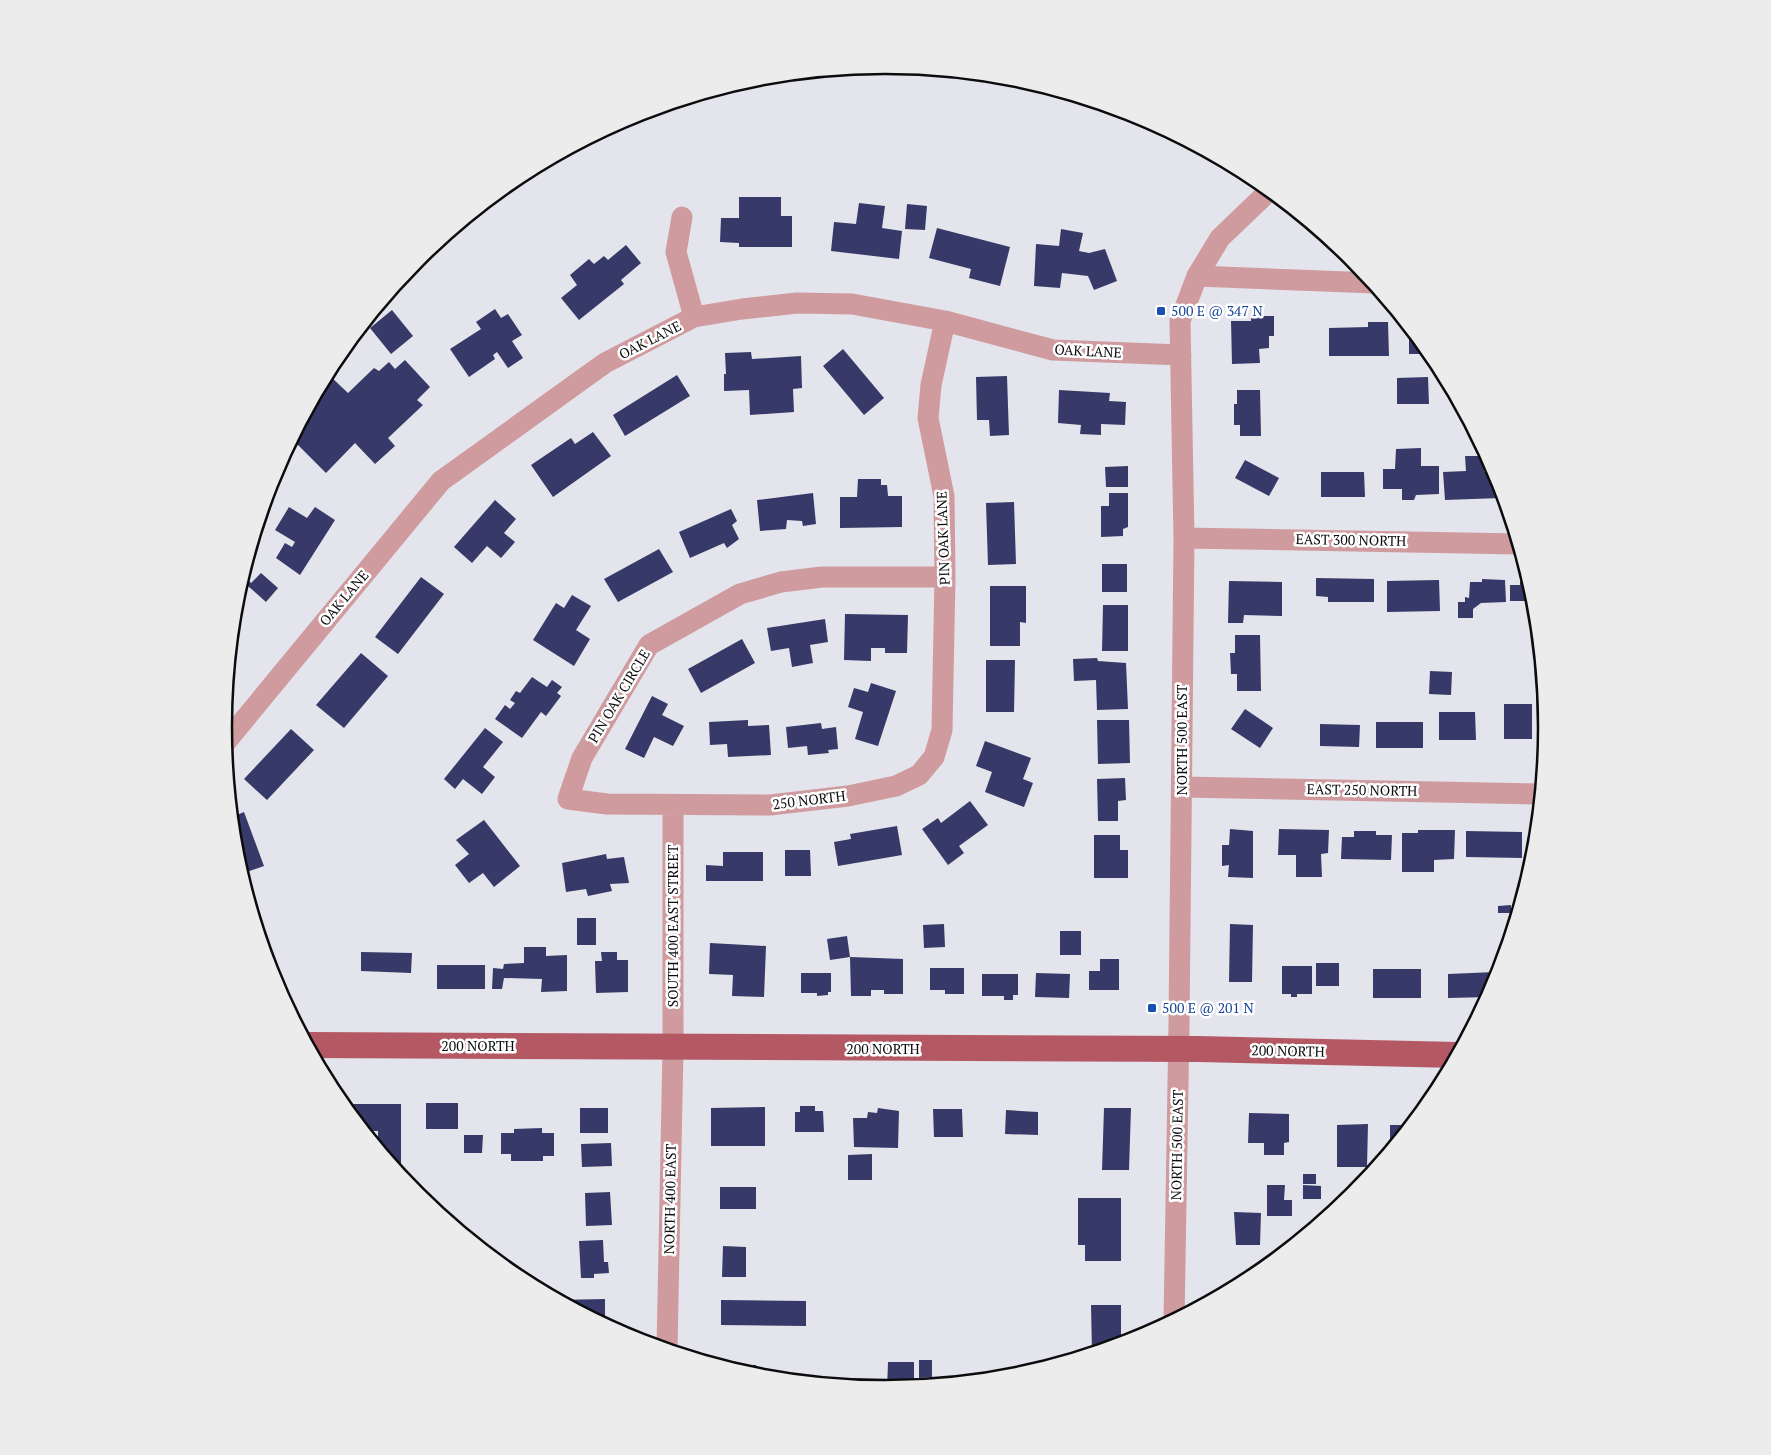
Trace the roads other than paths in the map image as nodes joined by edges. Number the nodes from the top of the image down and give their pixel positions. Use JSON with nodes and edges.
{"nodes":[{"id":1,"x":1264,"y":195,"type":"edge"},
{"id":2,"x":682,"y":217,"type":"dead end"},
{"id":3,"x":1197,"y":276,"type":"junction"},
{"id":4,"x":1364,"y":283,"type":"edge"},
{"id":5,"x":694,"y":317,"type":"junction"},
{"id":6,"x":945,"y":321,"type":"junction"},
{"id":7,"x":1181,"y":355,"type":"junction"},
{"id":8,"x":1184,"y":538,"type":"junction"},
{"id":9,"x":1513,"y":544,"type":"edge"},
{"id":10,"x":945,"y":577,"type":"junction"},
{"id":11,"x":232,"y":733,"type":"edge"},
{"id":12,"x":934,"y":757,"type":"joint"},
{"id":13,"x":1182,"y":787,"type":"junction"},
{"id":14,"x":1536,"y":794,"type":"edge"},
{"id":15,"x":673,"y":805,"type":"junction"},
{"id":16,"x":314,"y":1045,"type":"edge"},
{"id":17,"x":672,"y":1048,"type":"junction"},
{"id":18,"x":1178,"y":1050,"type":"junction"},
{"id":19,"x":1451,"y":1055,"type":"edge"},
{"id":20,"x":1174,"y":1314,"type":"edge"},
{"id":21,"x":667,"y":1344,"type":"edge"}],
"edges":[{"from":1,"to":3,"type":"street","name":"NORTH 500 EAST"},
{"from":2,"to":5,"type":"street"},
{"from":3,"to":4,"type":"street"},
{"from":3,"to":7,"type":"street","name":"NORTH 500 EAST"},
{"from":5,"to":6,"type":"street","name":"OAK LANE"},
{"from":5,"to":11,"type":"street","name":"OAK LANE"},
{"from":6,"to":7,"type":"street","name":"OAK LANE"},
{"from":6,"to":10,"type":"street","name":"PIN OAK LANE"},
{"from":7,"to":8,"type":"street","name":"NORTH 500 EAST"},
{"from":8,"to":9,"type":"street","name":"EAST 300 NORTH"},
{"from":8,"to":13,"type":"street","name":"NORTH 500 EAST"},
{"from":10,"to":12,"type":"street","name":"PIN OAK LANE"},
{"from":10,"to":15,"type":"street","name":"PIN OAK CIRCLE"},
{"from":12,"to":15,"type":"street","name":"250 NORTH"},
{"from":13,"to":14,"type":"street","name":"EAST 250 NORTH"},
{"from":13,"to":18,"type":"street","name":"NORTH 500 EAST"},
{"from":15,"to":17,"type":"street","name":"SOUTH 400 EAST STREET"},
{"from":16,"to":17,"type":"main road","name":"200 NORTH"},
{"from":17,"to":18,"type":"main road","name":"200 NORTH"},
{"from":17,"to":21,"type":"street","name":"NORTH 400 EAST"},
{"from":18,"to":19,"type":"main road","name":"200 NORTH"},
{"from":18,"to":20,"type":"street","name":"NORTH 500 EAST"}]}
